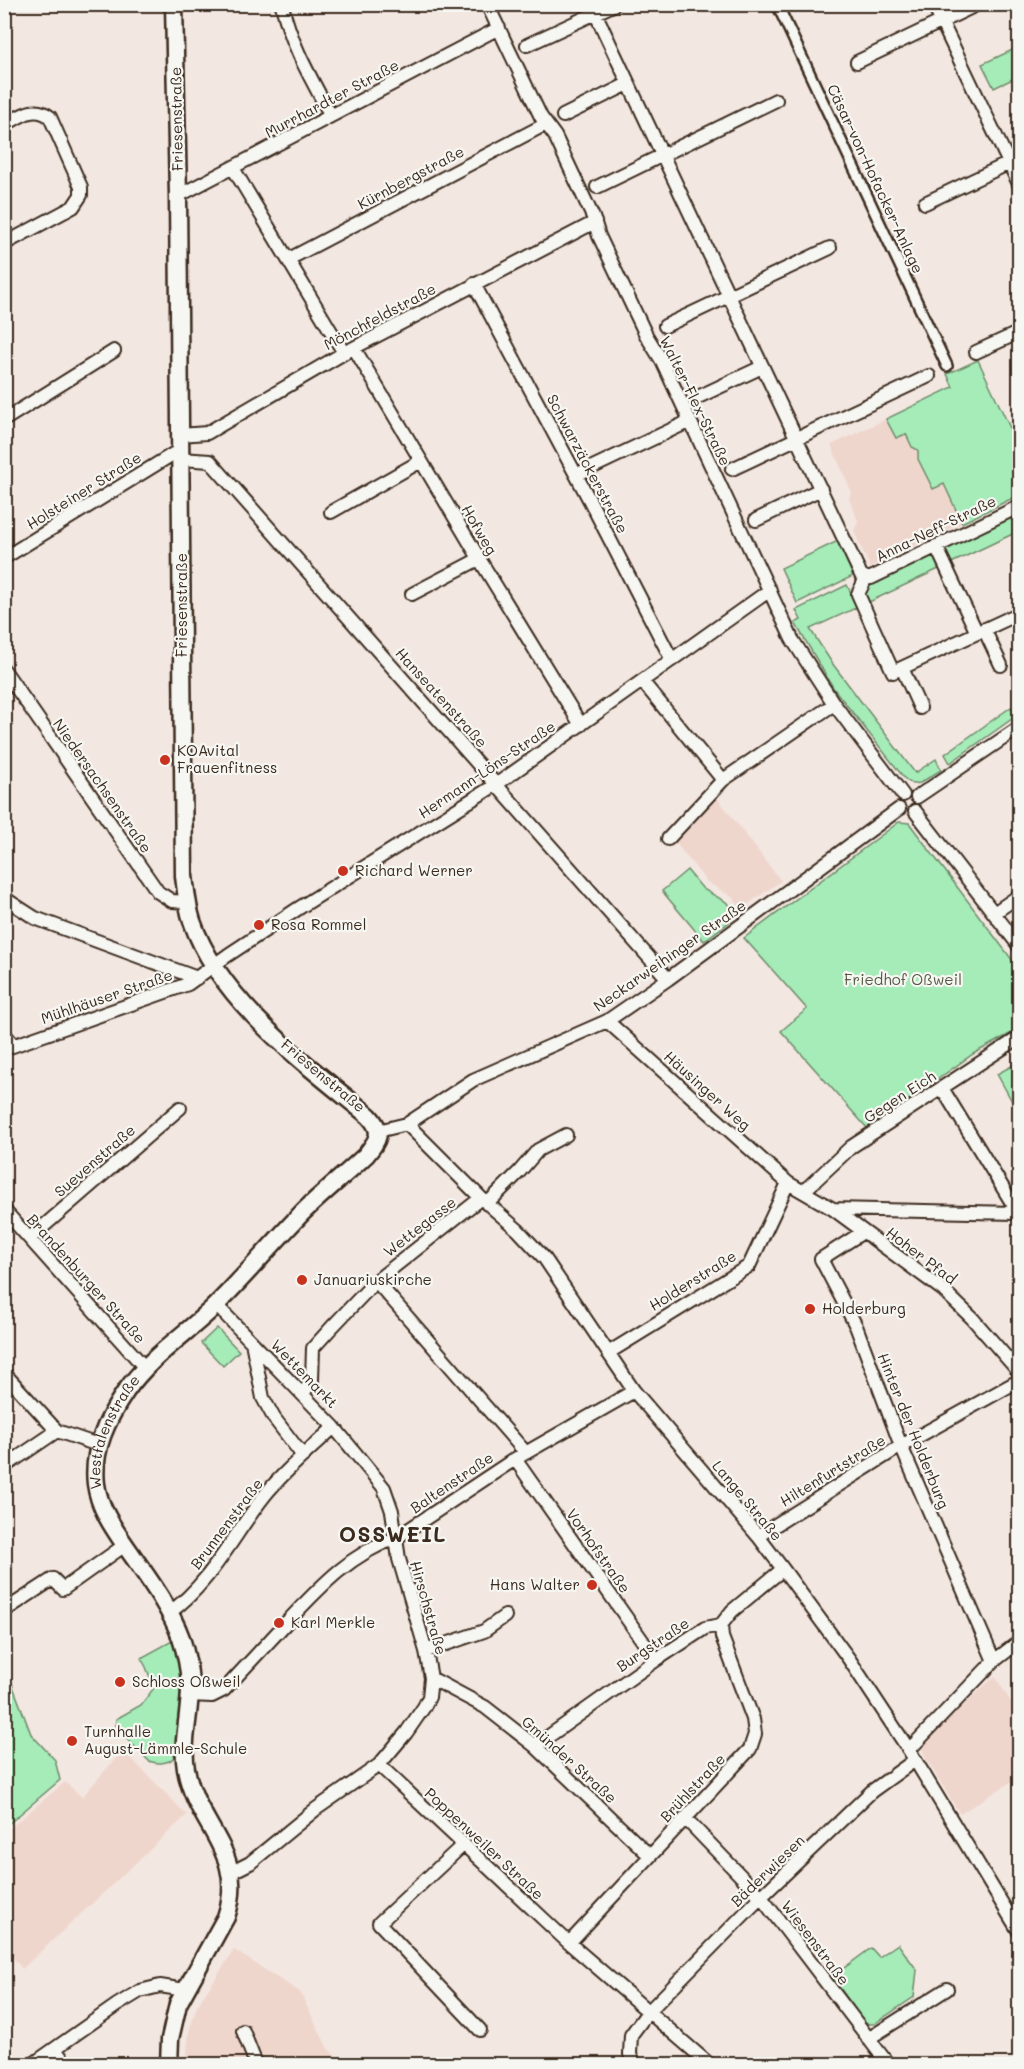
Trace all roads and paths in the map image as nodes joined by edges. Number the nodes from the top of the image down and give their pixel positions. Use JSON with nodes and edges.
{"nodes":[{"id":1,"x":174,"y":4,"type":"edge"},
{"id":2,"x":283,"y":4,"type":"edge"},
{"id":3,"x":487,"y":4,"type":"edge"},
{"id":4,"x":615,"y":4,"type":"edge"},
{"id":5,"x":777,"y":4,"type":"edge"},
{"id":6,"x":933,"y":4,"type":"edge"},
{"id":7,"x":978,"y":4,"type":"edge"},
{"id":8,"x":593,"y":9,"type":"edge"},
{"id":9,"x":941,"y":21,"type":"junction"},
{"id":10,"x":499,"y":28,"type":"junction"},
{"id":11,"x":527,"y":45,"type":"dead end"},
{"id":12,"x":857,"y":62,"type":"dead end"},
{"id":13,"x":628,"y":84,"type":"junction"},
{"id":14,"x":776,"y":100,"type":"dead end"},
{"id":15,"x":331,"y":116,"type":"junction"},
{"id":16,"x":563,"y":116,"type":"dead end"},
{"id":17,"x":546,"y":124,"type":"junction"},
{"id":18,"x":4,"y":125,"type":"edge"},
{"id":19,"x":663,"y":155,"type":"junction"},
{"id":20,"x":1014,"y":161,"type":"edge"},
{"id":21,"x":233,"y":168,"type":"junction"},
{"id":22,"x":1020,"y":186,"type":"edge"},
{"id":23,"x":597,"y":187,"type":"dead end"},
{"id":24,"x":178,"y":196,"type":"junction"},
{"id":25,"x":925,"y":203,"type":"dead end"},
{"id":26,"x":595,"y":222,"type":"junction"},
{"id":27,"x":4,"y":244,"type":"edge"},
{"id":28,"x":830,"y":248,"type":"dead end"},
{"id":29,"x":289,"y":259,"type":"junction"},
{"id":30,"x":474,"y":284,"type":"junction"},
{"id":31,"x":729,"y":296,"type":"junction"},
{"id":32,"x":665,"y":326,"type":"dead end"},
{"id":33,"x":1020,"y":332,"type":"edge"},
{"id":34,"x":114,"y":351,"type":"dead end"},
{"id":35,"x":349,"y":351,"type":"junction"},
{"id":36,"x":976,"y":352,"type":"dead end"},
{"id":37,"x":947,"y":366,"type":"dead end"},
{"id":38,"x":762,"y":367,"type":"junction"},
{"id":39,"x":929,"y":376,"type":"dead end"},
{"id":40,"x":698,"y":398,"type":"dead end"},
{"id":41,"x":4,"y":420,"type":"edge"},
{"id":42,"x":690,"y":421,"type":"junction"},
{"id":43,"x":180,"y":435,"type":"junction"},
{"id":44,"x":797,"y":438,"type":"junction"},
{"id":45,"x":181,"y":456,"type":"junction"},
{"id":46,"x":421,"y":461,"type":"junction"},
{"id":47,"x":732,"y":470,"type":"dead end"},
{"id":48,"x":576,"y":475,"type":"junction"},
{"id":49,"x":821,"y":489,"type":"junction"},
{"id":50,"x":1019,"y":508,"type":"edge"},
{"id":51,"x":331,"y":513,"type":"dead end"},
{"id":52,"x":756,"y":520,"type":"dead end"},
{"id":53,"x":936,"y":546,"type":"junction"},
{"id":54,"x":4,"y":558,"type":"edge"},
{"id":55,"x":479,"y":559,"type":"junction"},
{"id":56,"x":866,"y":578,"type":"junction"},
{"id":57,"x":770,"y":590,"type":"junction"},
{"id":58,"x":412,"y":594,"type":"dead end"},
{"id":59,"x":1020,"y":613,"type":"edge"},
{"id":60,"x":981,"y":631,"type":"junction"},
{"id":61,"x":672,"y":660,"type":"junction"},
{"id":62,"x":1001,"y":665,"type":"dead end"},
{"id":63,"x":902,"y":668,"type":"junction"},
{"id":64,"x":4,"y":670,"type":"edge"},
{"id":65,"x":642,"y":681,"type":"junction"},
{"id":66,"x":834,"y":704,"type":"junction"},
{"id":67,"x":920,"y":708,"type":"dead end"},
{"id":68,"x":581,"y":725,"type":"junction"},
{"id":69,"x":1020,"y":727,"type":"edge"},
{"id":70,"x":723,"y":780,"type":"junction"},
{"id":71,"x":497,"y":784,"type":"junction"},
{"id":72,"x":903,"y":795,"type":"junction"},
{"id":73,"x":917,"y":797,"type":"junction"},
{"id":74,"x":899,"y":809,"type":"junction"},
{"id":75,"x":915,"y":811,"type":"junction"},
{"id":76,"x":668,"y":839,"type":"dead end"},
{"id":77,"x":1020,"y":895,"type":"edge"},
{"id":78,"x":4,"y":898,"type":"edge"},
{"id":79,"x":188,"y":902,"type":"junction"},
{"id":80,"x":993,"y":913,"type":"junction"},
{"id":81,"x":1020,"y":947,"type":"edge"},
{"id":82,"x":215,"y":964,"type":"junction"},
{"id":83,"x":197,"y":978,"type":"junction"},
{"id":84,"x":668,"y":979,"type":"junction"},
{"id":85,"x":607,"y":1022,"type":"junction"},
{"id":86,"x":4,"y":1034,"type":"edge"},
{"id":87,"x":1020,"y":1037,"type":"edge"},
{"id":88,"x":9,"y":1047,"type":"edge"},
{"id":89,"x":942,"y":1088,"type":"junction"},
{"id":90,"x":180,"y":1108,"type":"dead end"},
{"id":91,"x":407,"y":1124,"type":"junction"},
{"id":92,"x":378,"y":1131,"type":"junction"},
{"id":93,"x":566,"y":1134,"type":"dead end"},
{"id":94,"x":788,"y":1183,"type":"junction"},
{"id":95,"x":804,"y":1191,"type":"junction"},
{"id":96,"x":484,"y":1201,"type":"junction"},
{"id":97,"x":833,"y":1209,"type":"junction"},
{"id":98,"x":4,"y":1210,"type":"edge"},
{"id":99,"x":1018,"y":1214,"type":"edge"},
{"id":100,"x":863,"y":1232,"type":"junction"},
{"id":101,"x":30,"y":1238,"type":"junction"},
{"id":102,"x":376,"y":1281,"type":"junction"},
{"id":103,"x":216,"y":1305,"type":"junction"},
{"id":104,"x":252,"y":1342,"type":"junction"},
{"id":105,"x":608,"y":1353,"type":"junction"},
{"id":106,"x":146,"y":1369,"type":"junction"},
{"id":107,"x":4,"y":1373,"type":"edge"},
{"id":108,"x":1020,"y":1373,"type":"edge"},
{"id":109,"x":1020,"y":1380,"type":"edge"},
{"id":110,"x":634,"y":1391,"type":"junction"},
{"id":111,"x":303,"y":1394,"type":"junction"},
{"id":112,"x":334,"y":1426,"type":"junction"},
{"id":113,"x":57,"y":1431,"type":"junction"},
{"id":114,"x":98,"y":1445,"type":"junction"},
{"id":115,"x":901,"y":1446,"type":"junction"},
{"id":116,"x":303,"y":1456,"type":"junction"},
{"id":117,"x":521,"y":1456,"type":"junction"},
{"id":118,"x":4,"y":1467,"type":"edge"},
{"id":119,"x":758,"y":1536,"type":"junction"},
{"id":120,"x":396,"y":1538,"type":"junction"},
{"id":121,"x":125,"y":1545,"type":"junction"},
{"id":122,"x":783,"y":1569,"type":"junction"},
{"id":123,"x":4,"y":1611,"type":"edge"},
{"id":124,"x":169,"y":1613,"type":"junction"},
{"id":125,"x":505,"y":1616,"type":"dead end"},
{"id":126,"x":721,"y":1625,"type":"junction"},
{"id":127,"x":1020,"y":1641,"type":"edge"},
{"id":128,"x":426,"y":1651,"type":"junction"},
{"id":129,"x":656,"y":1660,"type":"junction"},
{"id":130,"x":994,"y":1661,"type":"junction"},
{"id":131,"x":431,"y":1678,"type":"junction"},
{"id":132,"x":189,"y":1695,"type":"junction"},
{"id":133,"x":535,"y":1746,"type":"junction"},
{"id":134,"x":912,"y":1755,"type":"junction"},
{"id":135,"x":379,"y":1765,"type":"junction"},
{"id":136,"x":686,"y":1819,"type":"junction"},
{"id":137,"x":464,"y":1844,"type":"junction"},
{"id":138,"x":649,"y":1856,"type":"junction"},
{"id":139,"x":230,"y":1873,"type":"junction"},
{"id":140,"x":761,"y":1897,"type":"junction"},
{"id":141,"x":1020,"y":1933,"type":"edge"},
{"id":142,"x":569,"y":1943,"type":"junction"},
{"id":143,"x":947,"y":1989,"type":"dead end"},
{"id":144,"x":185,"y":1990,"type":"junction"},
{"id":145,"x":648,"y":2012,"type":"junction"},
{"id":146,"x":480,"y":2030,"type":"dead end"},
{"id":147,"x":243,"y":2031,"type":"dead end"},
{"id":148,"x":868,"y":2039,"type":"junction"},
{"id":149,"x":55,"y":2049,"type":"junction"},
{"id":150,"x":33,"y":2064,"type":"edge"},
{"id":151,"x":66,"y":2064,"type":"edge"},
{"id":152,"x":169,"y":2064,"type":"edge"},
{"id":153,"x":256,"y":2064,"type":"edge"},
{"id":154,"x":633,"y":2064,"type":"edge"},
{"id":155,"x":709,"y":2064,"type":"edge"},
{"id":156,"x":888,"y":2064,"type":"edge"}],
"edges":[{"from":1,"to":24,"type":"main road","name":"Friesenstraße"},
{"from":2,"to":15,"type":"street"},
{"from":3,"to":10,"type":"street","name":"Walter-Flex-Straße"},
{"from":4,"to":8,"type":"street"},
{"from":5,"to":37,"type":"street","name":"Cäsar-von-Hofacker-Anlage"},
{"from":6,"to":9,"type":"street"},
{"from":7,"to":9,"type":"street"},
{"from":8,"to":11,"type":"street"},
{"from":8,"to":13,"type":"street"},
{"from":9,"to":12,"type":"street"},
{"from":9,"to":20,"type":"street"},
{"from":10,"to":15,"type":"street","name":"Murrhardter Straße"},
{"from":10,"to":17,"type":"street","name":"Walter-Flex-Straße"},
{"from":13,"to":16,"type":"street"},
{"from":13,"to":19,"type":"street"},
{"from":14,"to":19,"type":"street"},
{"from":15,"to":21,"type":"street","name":"Murrhardter Straße"},
{"from":17,"to":26,"type":"street","name":"Walter-Flex-Straße"},
{"from":17,"to":29,"type":"street","name":"Kürnbergstraße"},
{"from":18,"to":27,"type":"street"},
{"from":19,"to":23,"type":"street"},
{"from":19,"to":31,"type":"street"},
{"from":20,"to":22,"type":"street"},
{"from":20,"to":25,"type":"street"},
{"from":21,"to":24,"type":"street","name":"Murrhardter Straße"},
{"from":21,"to":29,"type":"street","name":"Hofweg"},
{"from":24,"to":43,"type":"main road","name":"Friesenstraße"},
{"from":26,"to":30,"type":"street","name":"Mönchfeldstraße"},
{"from":26,"to":42,"type":"street","name":"Walter-Flex-Straße"},
{"from":28,"to":31,"type":"street"},
{"from":29,"to":35,"type":"street","name":"Hofweg"},
{"from":30,"to":35,"type":"street","name":"Mönchfeldstraße"},
{"from":30,"to":48,"type":"street","name":"Schwarzäckerstraße"},
{"from":31,"to":32,"type":"street"},
{"from":31,"to":38,"type":"street"},
{"from":33,"to":36,"type":"street"},
{"from":34,"to":41,"type":"street"},
{"from":35,"to":43,"type":"street","name":"Mönchfeldstraße"},
{"from":35,"to":46,"type":"street","name":"Hofweg"},
{"from":38,"to":40,"type":"street"},
{"from":38,"to":44,"type":"street"},
{"from":39,"to":44,"type":"street"},
{"from":42,"to":48,"type":"street"},
{"from":42,"to":57,"type":"street","name":"Walter-Flex-Straße"},
{"from":43,"to":45,"type":"main road","name":"Friesenstraße"},
{"from":44,"to":47,"type":"street"},
{"from":44,"to":49,"type":"street"},
{"from":45,"to":54,"type":"street","name":"Holsteiner Straße"},
{"from":45,"to":71,"type":"street","name":"Hanseatenstraße"},
{"from":45,"to":79,"type":"main road","name":"Friesenstraße"},
{"from":46,"to":51,"type":"street"},
{"from":46,"to":55,"type":"street","name":"Hofweg"},
{"from":48,"to":61,"type":"street","name":"Schwarzäckerstraße"},
{"from":49,"to":52,"type":"street"},
{"from":49,"to":56,"type":"street"},
{"from":50,"to":53,"type":"street","name":"Anna-Neff-Straße"},
{"from":53,"to":56,"type":"street","name":"Anna-Neff-Straße"},
{"from":53,"to":60,"type":"street"},
{"from":55,"to":58,"type":"street"},
{"from":55,"to":68,"type":"street","name":"Hofweg"},
{"from":56,"to":63,"type":"street"},
{"from":57,"to":61,"type":"street","name":"Hermann-Löns-Straße"},
{"from":57,"to":66,"type":"street","name":"Walter-Flex-Straße"},
{"from":59,"to":60,"type":"street"},
{"from":60,"to":62,"type":"street"},
{"from":60,"to":63,"type":"street"},
{"from":61,"to":65,"type":"street","name":"Hermann-Löns-Straße"},
{"from":63,"to":67,"type":"street"},
{"from":64,"to":79,"type":"street","name":"Niedersachsenstraße"},
{"from":65,"to":68,"type":"street","name":"Hermann-Löns-Straße"},
{"from":65,"to":70,"type":"street"},
{"from":66,"to":70,"type":"street"},
{"from":66,"to":72,"type":"street","name":"Walter-Flex-Straße"},
{"from":68,"to":71,"type":"street","name":"Hermann-Löns-Straße"},
{"from":69,"to":73,"type":"street"},
{"from":70,"to":76,"type":"street"},
{"from":71,"to":82,"type":"street","name":"Hermann-Löns-Straße"},
{"from":71,"to":84,"type":"street","name":"Hanseatenstraße"},
{"from":72,"to":73,"type":"street"},
{"from":72,"to":74,"type":"street"},
{"from":73,"to":75,"type":"street"},
{"from":74,"to":75,"type":"street"},
{"from":74,"to":84,"type":"street","name":"Neckarweihinger Straße"},
{"from":75,"to":80,"type":"street"},
{"from":77,"to":80,"type":"street"},
{"from":78,"to":83,"type":"street"},
{"from":79,"to":82,"type":"main road","name":"Friesenstraße"},
{"from":80,"to":81,"type":"street"},
{"from":82,"to":83,"type":"street","name":"Mühlhäuser Straße"},
{"from":82,"to":92,"type":"main road","name":"Friesenstraße"},
{"from":83,"to":88,"type":"street","name":"Mühlhäuser Straße"},
{"from":84,"to":85,"type":"street","name":"Neckarweihinger Straße"},
{"from":85,"to":91,"type":"street","name":"Neckarweihinger Straße"},
{"from":85,"to":94,"type":"street","name":"Häusinger Weg"},
{"from":86,"to":88,"type":"street"},
{"from":87,"to":89,"type":"street","name":"Gegen Eich"},
{"from":89,"to":95,"type":"street","name":"Gegen Eich"},
{"from":89,"to":99,"type":"street"},
{"from":90,"to":101,"type":"street","name":"Suevenstraße"},
{"from":91,"to":92,"type":"street","name":"Neckarweihinger Straße"},
{"from":91,"to":96,"type":"street","name":"Lange Straße"},
{"from":92,"to":103,"type":"main road","name":"Westfalenstraße"},
{"from":93,"to":96,"type":"street","name":"Wettegasse"},
{"from":94,"to":95,"type":"street","name":"Hoher Pfad"},
{"from":94,"to":105,"type":"street","name":"Holderstraße"},
{"from":95,"to":97,"type":"street","name":"Hoher Pfad"},
{"from":96,"to":102,"type":"street","name":"Wettegasse"},
{"from":96,"to":105,"type":"street","name":"Lange Straße"},
{"from":97,"to":99,"type":"street"},
{"from":97,"to":100,"type":"street","name":"Hoher Pfad"},
{"from":98,"to":101,"type":"street","name":"Brandenburger Straße"},
{"from":100,"to":108,"type":"street","name":"Hoher Pfad"},
{"from":100,"to":115,"type":"street","name":"Hinter der Holderburg"},
{"from":101,"to":106,"type":"street","name":"Brandenburger Straße"},
{"from":102,"to":111,"type":"street","name":"Wettegasse"},
{"from":102,"to":117,"type":"street","name":"Vorhofstraße"},
{"from":103,"to":104,"type":"street","name":"Wettemarkt"},
{"from":103,"to":106,"type":"main road","name":"Westfalenstraße"},
{"from":104,"to":111,"type":"street","name":"Wettemarkt"},
{"from":104,"to":116,"type":"street","name":"Wettemarkt"},
{"from":105,"to":110,"type":"street","name":"Lange Straße"},
{"from":106,"to":114,"type":"main road","name":"Westfalenstraße"},
{"from":107,"to":113,"type":"street"},
{"from":109,"to":115,"type":"street","name":"Hiltenfurtstraße"},
{"from":110,"to":117,"type":"street","name":"Baltenstraße"},
{"from":110,"to":119,"type":"street","name":"Lange Straße"},
{"from":111,"to":112,"type":"street","name":"Wettemarkt"},
{"from":112,"to":116,"type":"street","name":"Brunnenstraße"},
{"from":112,"to":120,"type":"street","name":"Hirschstraße"},
{"from":113,"to":114,"type":"street"},
{"from":113,"to":118,"type":"street"},
{"from":114,"to":121,"type":"main road","name":"Westfalenstraße"},
{"from":115,"to":119,"type":"street","name":"Hiltenfurtstraße"},
{"from":115,"to":130,"type":"street","name":"Hinter der Holderburg"},
{"from":116,"to":124,"type":"street","name":"Brunnenstraße"},
{"from":117,"to":120,"type":"street","name":"Baltenstraße"},
{"from":117,"to":129,"type":"street","name":"Vorhofstraße"},
{"from":119,"to":122,"type":"street","name":"Lange Straße"},
{"from":120,"to":128,"type":"street","name":"Hirschstraße"},
{"from":120,"to":132,"type":"street","name":"Baltenstraße"},
{"from":121,"to":123,"type":"street"},
{"from":121,"to":124,"type":"main road","name":"Westfalenstraße"},
{"from":122,"to":126,"type":"street","name":"Burgstraße"},
{"from":122,"to":134,"type":"street","name":"Lange Straße"},
{"from":124,"to":132,"type":"main road","name":"Westfalenstraße"},
{"from":125,"to":128,"type":"street"},
{"from":126,"to":129,"type":"street","name":"Burgstraße"},
{"from":126,"to":136,"type":"street","name":"Brühlstraße"},
{"from":127,"to":130,"type":"street","name":"Bäderwiesen"},
{"from":128,"to":131,"type":"street","name":"Hirschstraße"},
{"from":129,"to":133,"type":"street","name":"Burgstraße"},
{"from":130,"to":134,"type":"street","name":"Bäderwiesen"},
{"from":131,"to":133,"type":"street","name":"Gmünder Straße"},
{"from":131,"to":135,"type":"street","name":"Hirschstraße"},
{"from":132,"to":139,"type":"main road","name":"Westfalenstraße"},
{"from":133,"to":138,"type":"street","name":"Gmünder Straße"},
{"from":134,"to":140,"type":"street","name":"Bäderwiesen"},
{"from":134,"to":141,"type":"street","name":"Lange Straße"},
{"from":135,"to":137,"type":"street","name":"Poppenweiler Straße"},
{"from":135,"to":139,"type":"street"},
{"from":136,"to":138,"type":"street","name":"Brühlstraße"},
{"from":136,"to":140,"type":"street","name":"Wiesenstraße"},
{"from":137,"to":142,"type":"street","name":"Poppenweiler Straße"},
{"from":137,"to":146,"type":"street"},
{"from":138,"to":142,"type":"street","name":"Brühlstraße"},
{"from":139,"to":144,"type":"main road","name":"Westfalenstraße"},
{"from":140,"to":145,"type":"street","name":"Bäderwiesen"},
{"from":140,"to":148,"type":"street","name":"Wiesenstraße"},
{"from":142,"to":145,"type":"street","name":"Poppenweiler Straße"},
{"from":143,"to":148,"type":"street"},
{"from":144,"to":149,"type":"street"},
{"from":144,"to":152,"type":"main road","name":"Westfalenstraße"},
{"from":145,"to":154,"type":"street","name":"Bäderwiesen"},
{"from":145,"to":155,"type":"street","name":"Poppenweiler Straße"},
{"from":147,"to":153,"type":"street"},
{"from":148,"to":156,"type":"street","name":"Wiesenstraße"},
{"from":149,"to":150,"type":"street"},
{"from":149,"to":151,"type":"street"}]}
